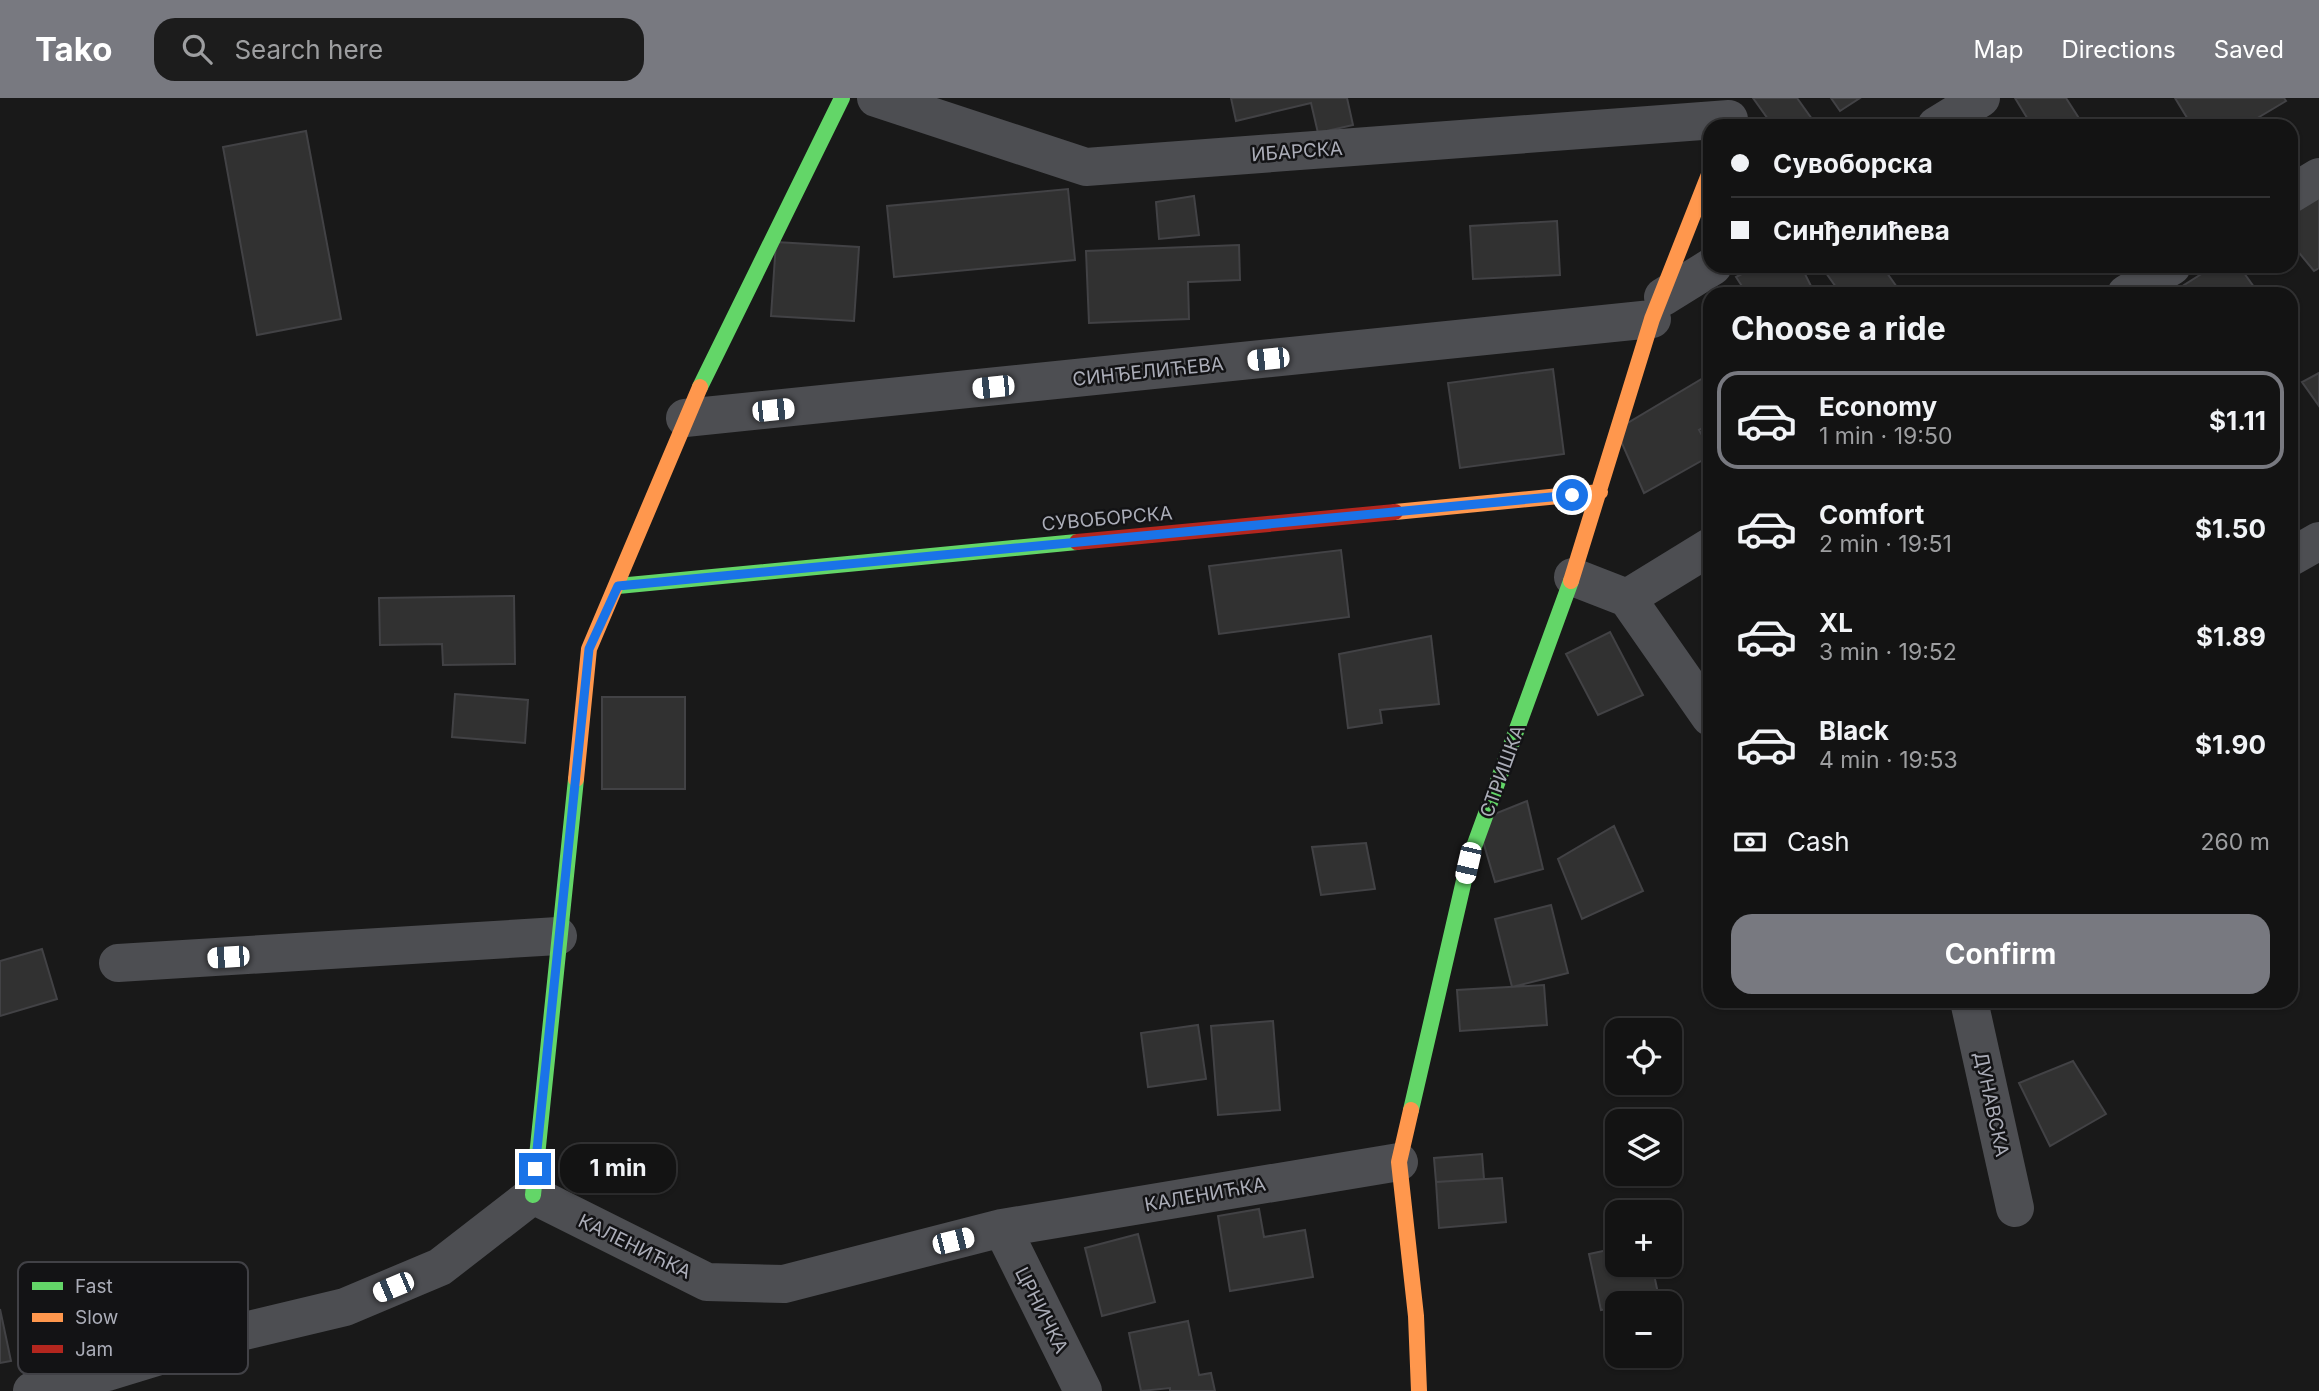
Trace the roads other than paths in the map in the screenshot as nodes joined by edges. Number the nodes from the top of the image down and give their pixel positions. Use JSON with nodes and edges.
{"nodes":[{"id":1,"x":842,"y":98,"type":"edge"},
{"id":2,"x":876,"y":98,"type":"edge"},
{"id":3,"x":1981,"y":98,"type":"edge"},
{"id":4,"x":1733,"y":114,"type":"edge"},
{"id":5,"x":1948,"y":119,"type":"edge"},
{"id":6,"x":2319,"y":177,"type":"edge"},
{"id":7,"x":1703,"y":190,"type":"edge"},
{"id":8,"x":2298,"y":190,"type":"edge"},
{"id":9,"x":1704,"y":273,"type":"edge"},
{"id":10,"x":2160,"y":273,"type":"edge"},
{"id":11,"x":2138,"y":287,"type":"edge"},
{"id":12,"x":1658,"y":308,"type":"junction"},
{"id":13,"x":685,"y":418,"type":"junction"},
{"id":14,"x":1600,"y":492,"type":"junction"},
{"id":15,"x":2319,"y":541,"type":"edge"},
{"id":16,"x":1703,"y":551,"type":"edge"},
{"id":17,"x":2298,"y":553,"type":"edge"},
{"id":18,"x":1573,"y":577,"type":"junction"},
{"id":19,"x":618,"y":586,"type":"junction"},
{"id":20,"x":1627,"y":598,"type":"junction"},
{"id":21,"x":1703,"y":707,"type":"edge"},
{"id":22,"x":558,"y":936,"type":"junction"},
{"id":23,"x":118,"y":963,"type":"dead end"},
{"id":24,"x":1971,"y":1008,"type":"edge"},
{"id":25,"x":1399,"y":1161,"type":"junction"},
{"id":26,"x":533,"y":1195,"type":"junction"},
{"id":27,"x":2015,"y":1208,"type":"dead end"},
{"id":28,"x":1002,"y":1228,"type":"junction"},
{"id":29,"x":248,"y":1330,"type":"edge"},
{"id":30,"x":99,"y":1374,"type":"edge"},
{"id":31,"x":32,"y":1391,"type":"edge"},
{"id":32,"x":1083,"y":1391,"type":"edge"},
{"id":33,"x":1419,"y":1391,"type":"edge"}],
"edges":[{"from":1,"to":13,"type":"street"},
{"from":2,"to":4,"type":"street","name":"ИБАРСКА"},
{"from":3,"to":5,"type":"street"},
{"from":6,"to":8,"type":"street"},
{"from":7,"to":12,"type":"street","name":"СТРИШКА"},
{"from":9,"to":12,"type":"street"},
{"from":10,"to":11,"type":"street"},
{"from":12,"to":13,"type":"street","name":"СИНЂЕЛИЋЕВА"},
{"from":12,"to":14,"type":"street","name":"СТРИШКА"},
{"from":13,"to":19,"type":"street"},
{"from":14,"to":18,"type":"street","name":"СТРИШКА"},
{"from":14,"to":19,"type":"street","name":"СУВОБОРСКА"},
{"from":15,"to":17,"type":"street"},
{"from":16,"to":20,"type":"street"},
{"from":18,"to":20,"type":"street"},
{"from":18,"to":25,"type":"street","name":"СТРИШКА"},
{"from":19,"to":22,"type":"street"},
{"from":20,"to":21,"type":"street"},
{"from":22,"to":23,"type":"street"},
{"from":22,"to":26,"type":"street"},
{"from":24,"to":27,"type":"street","name":"ДУНАВСКА"},
{"from":25,"to":28,"type":"street","name":"КАЛЕНИЋКА"},
{"from":25,"to":33,"type":"street","name":"СТРИШКА"},
{"from":26,"to":28,"type":"street","name":"КАЛЕНИЋКА"},
{"from":26,"to":29,"type":"street"},
{"from":28,"to":32,"type":"street","name":"ЦРНИЧКА"},
{"from":30,"to":31,"type":"street"}]}
